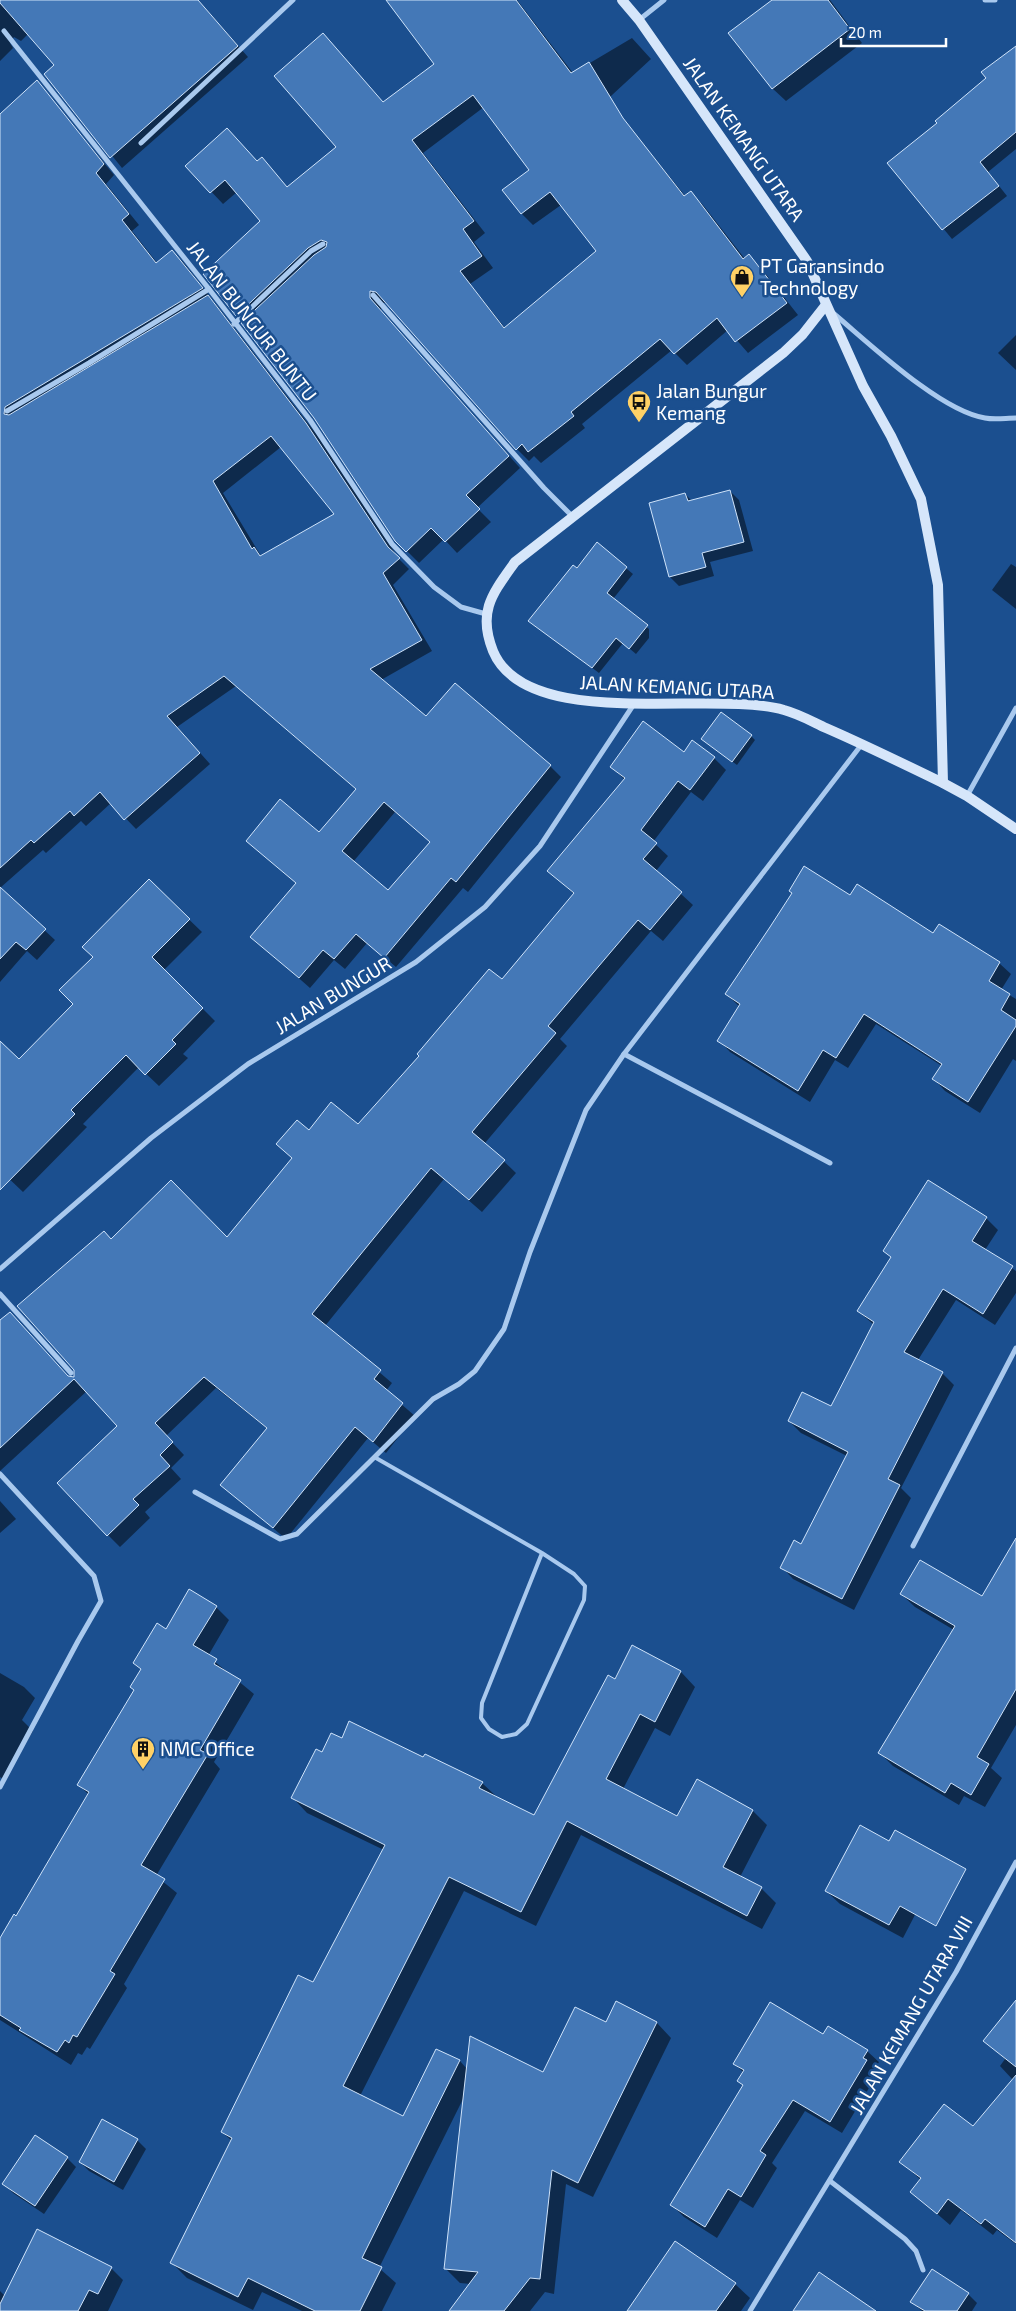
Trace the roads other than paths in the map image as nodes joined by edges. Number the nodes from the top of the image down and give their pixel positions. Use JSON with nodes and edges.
{"nodes":[{"id":1,"x":293,"y":0,"type":"edge"},
{"id":2,"x":622,"y":0,"type":"edge"},
{"id":3,"x":664,"y":0,"type":"edge"},
{"id":4,"x":985,"y":0,"type":"edge"},
{"id":5,"x":994,"y":0,"type":"edge"},
{"id":6,"x":639,"y":20,"type":"junction"},
{"id":7,"x":4,"y":31,"type":"dead end"},
{"id":8,"x":141,"y":143,"type":"dead end"},
{"id":9,"x":323,"y":244,"type":"dead end"},
{"id":10,"x":209,"y":289,"type":"junction"},
{"id":11,"x":372,"y":295,"type":"dead end"},
{"id":12,"x":825,"y":306,"type":"junction"},
{"id":13,"x":234,"y":324,"type":"junction"},
{"id":14,"x":7,"y":410,"type":"dead end"},
{"id":15,"x":1016,"y":418,"type":"edge"},
{"id":16,"x":573,"y":517,"type":"junction"},
{"id":17,"x":486,"y":614,"type":"junction"},
{"id":18,"x":635,"y":703,"type":"junction"},
{"id":19,"x":1016,"y":708,"type":"edge"},
{"id":20,"x":862,"y":744,"type":"junction"},
{"id":21,"x":943,"y":783,"type":"junction"},
{"id":22,"x":967,"y":796,"type":"junction"},
{"id":23,"x":1016,"y":829,"type":"edge"},
{"id":24,"x":624,"y":1054,"type":"junction"},
{"id":25,"x":830,"y":1163,"type":"dead end"},
{"id":26,"x":0,"y":1269,"type":"edge"},
{"id":27,"x":0,"y":1294,"type":"edge"},
{"id":28,"x":1016,"y":1348,"type":"edge"},
{"id":29,"x":71,"y":1373,"type":"dead end"},
{"id":30,"x":376,"y":1458,"type":"junction"},
{"id":31,"x":0,"y":1474,"type":"edge"},
{"id":32,"x":195,"y":1492,"type":"dead end"},
{"id":33,"x":913,"y":1546,"type":"dead end"},
{"id":34,"x":542,"y":1553,"type":"junction"},
{"id":35,"x":0,"y":1787,"type":"edge"},
{"id":36,"x":1016,"y":1862,"type":"edge"},
{"id":37,"x":830,"y":2181,"type":"junction"},
{"id":38,"x":923,"y":2270,"type":"dead end"},
{"id":39,"x":750,"y":2311,"type":"edge"}],
"edges":[{"from":1,"to":8,"type":"street"},
{"from":2,"to":6,"type":"street","name":"JALAN KEMANG UTARA"},
{"from":3,"to":6,"type":"street"},
{"from":4,"to":5,"type":"street"},
{"from":6,"to":12,"type":"street","name":"JALAN KEMANG UTARA"},
{"from":7,"to":10,"type":"street","name":"JALAN BUNGUR BUNTU"},
{"from":9,"to":13,"type":"street"},
{"from":10,"to":13,"type":"street","name":"JALAN BUNGUR BUNTU"},
{"from":10,"to":14,"type":"street"},
{"from":11,"to":16,"type":"street"},
{"from":12,"to":15,"type":"street"},
{"from":12,"to":16,"type":"street","name":"JALAN KEMANG UTARA"},
{"from":12,"to":21,"type":"street","name":"JALAN KEMANG UTARA"},
{"from":13,"to":17,"type":"street","name":"JALAN BUNGUR BUNTU"},
{"from":16,"to":17,"type":"street","name":"JALAN KEMANG UTARA"},
{"from":17,"to":18,"type":"street","name":"JALAN KEMANG UTARA"},
{"from":18,"to":20,"type":"street","name":"JALAN KEMANG UTARA"},
{"from":18,"to":26,"type":"street","name":"JALAN BUNGUR"},
{"from":19,"to":22,"type":"street"},
{"from":20,"to":21,"type":"street","name":"JALAN KEMANG UTARA"},
{"from":20,"to":24,"type":"street"},
{"from":21,"to":22,"type":"street","name":"JALAN KEMANG UTARA"},
{"from":22,"to":23,"type":"street","name":"JALAN KEMANG UTARA"},
{"from":24,"to":25,"type":"street"},
{"from":24,"to":30,"type":"street"},
{"from":27,"to":29,"type":"street"},
{"from":28,"to":33,"type":"street"},
{"from":30,"to":32,"type":"street"},
{"from":30,"to":34,"type":"lane"},
{"from":31,"to":35,"type":"street"},
{"from":34,"to":34,"type":"lane"},
{"from":36,"to":37,"type":"street","name":"JALAN KEMANG UTARA VIII"},
{"from":37,"to":38,"type":"street"},
{"from":37,"to":39,"type":"street","name":"JALAN KEMANG UTARA VIII"}]}
